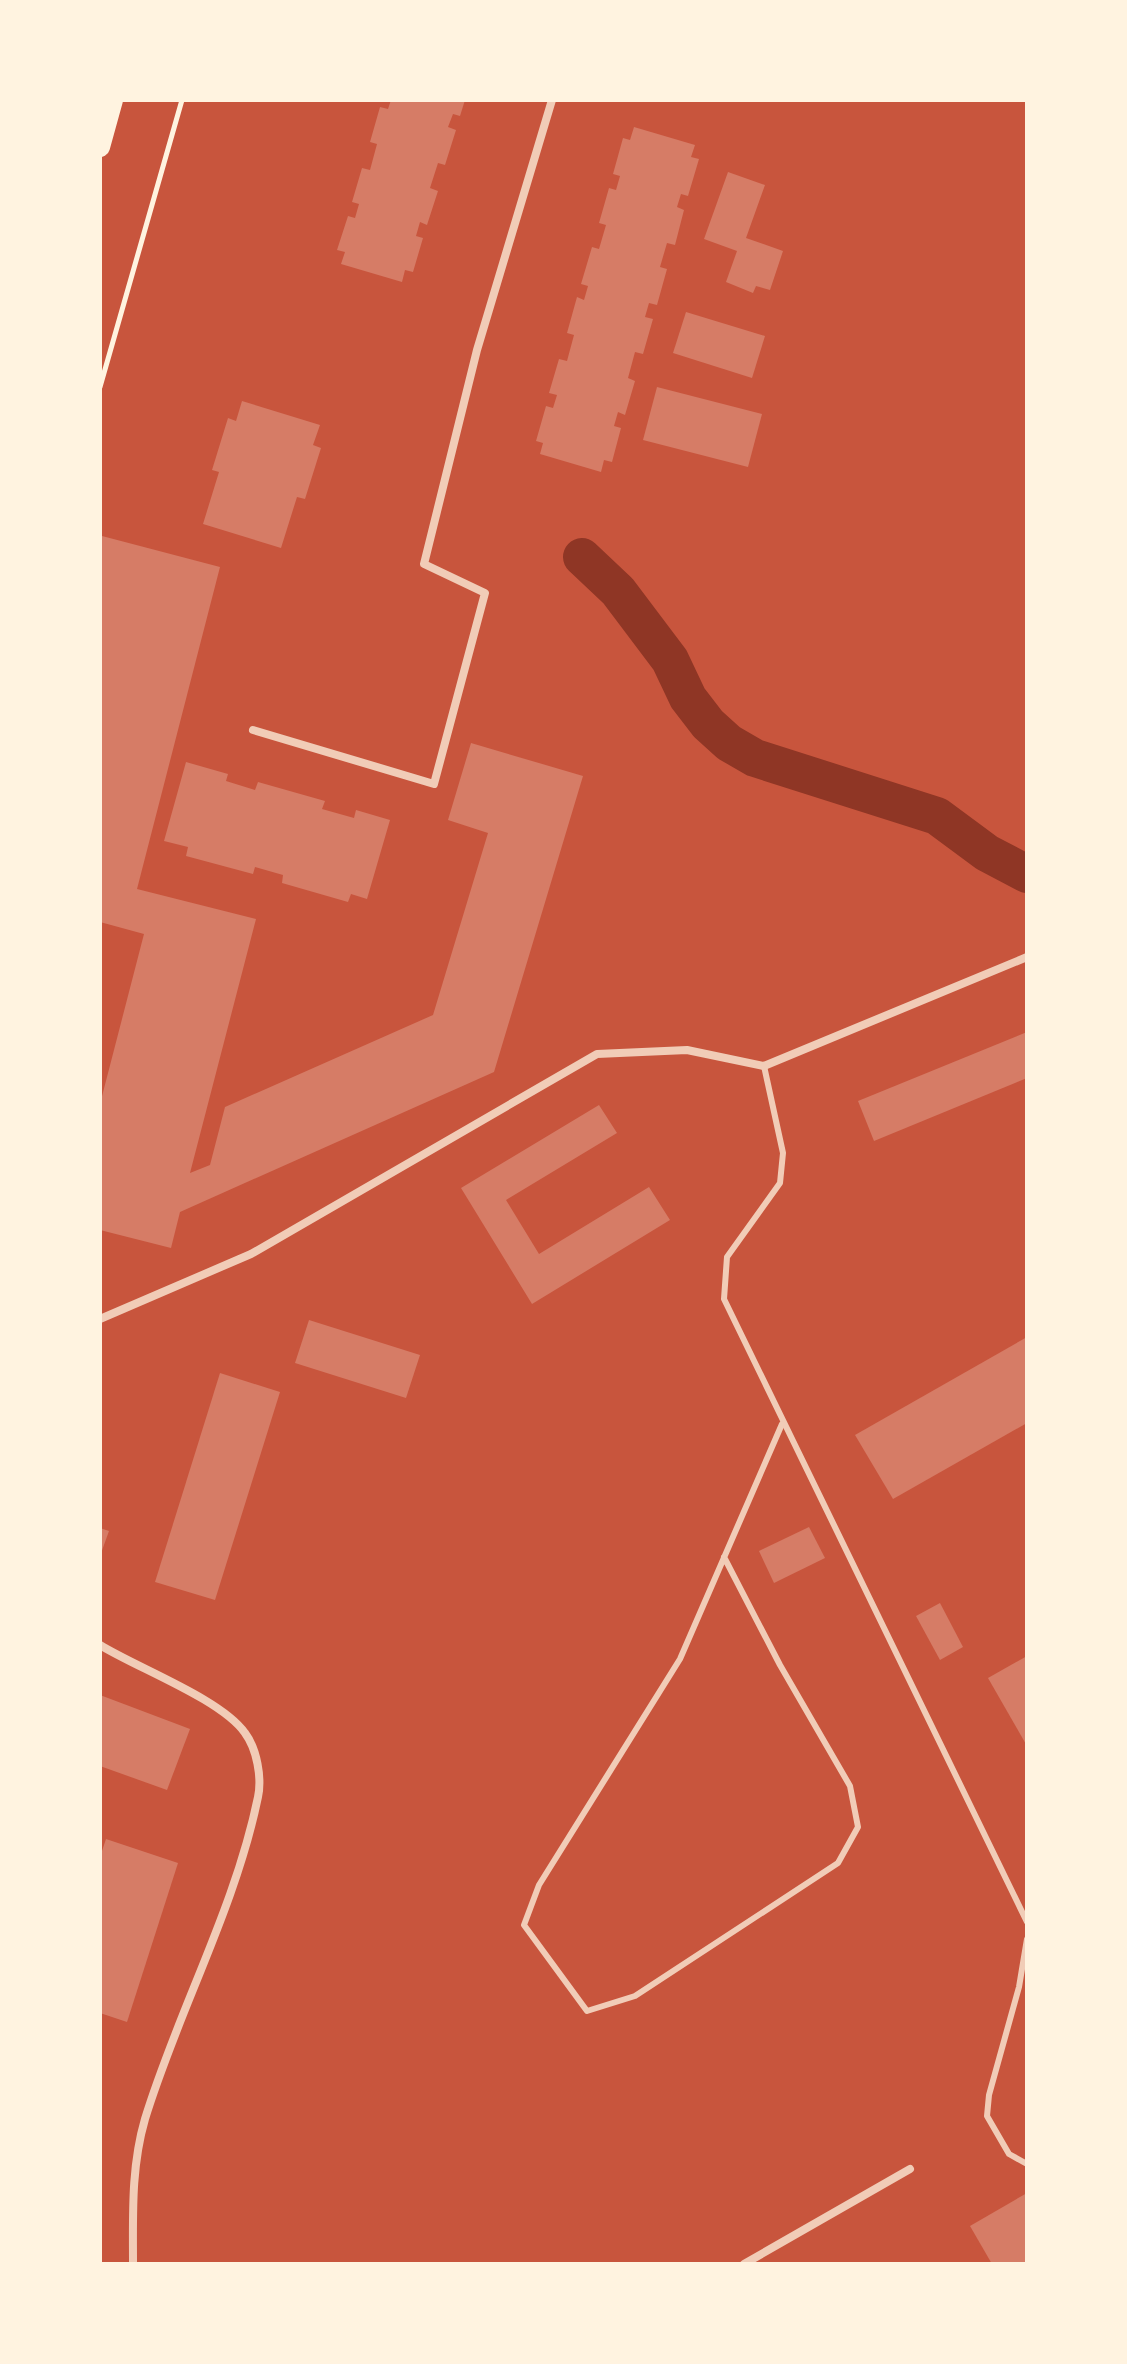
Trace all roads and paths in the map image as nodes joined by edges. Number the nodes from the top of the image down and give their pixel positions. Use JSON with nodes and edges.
{"nodes":[{"id":1,"x":113,"y":100,"type":"edge"},
{"id":2,"x":182,"y":100,"type":"edge"},
{"id":3,"x":552,"y":100,"type":"edge"},
{"id":4,"x":100,"y":147,"type":"edge"},
{"id":5,"x":100,"y":387,"type":"edge"},
{"id":6,"x":253,"y":730,"type":"dead end"},
{"id":7,"x":1027,"y":957,"type":"edge"},
{"id":8,"x":764,"y":1066,"type":"junction"},
{"id":9,"x":100,"y":1319,"type":"edge"},
{"id":10,"x":782,"y":1424,"type":"junction"},
{"id":11,"x":724,"y":1557,"type":"junction"},
{"id":12,"x":100,"y":1645,"type":"edge"},
{"id":13,"x":1027,"y":1922,"type":"edge"},
{"id":14,"x":1027,"y":1939,"type":"edge"},
{"id":15,"x":1027,"y":2164,"type":"edge"},
{"id":16,"x":910,"y":2169,"type":"dead end"},
{"id":17,"x":133,"y":2264,"type":"edge"},
{"id":18,"x":744,"y":2264,"type":"edge"}],
"edges":[{"from":1,"to":4,"type":"main road"},
{"from":2,"to":5,"type":"path"},
{"from":3,"to":6,"type":"street"},
{"from":7,"to":8,"type":"street"},
{"from":8,"to":9,"type":"street"},
{"from":8,"to":10,"type":"lane"},
{"from":10,"to":11,"type":"lane"},
{"from":10,"to":13,"type":"lane"},
{"from":11,"to":11,"type":"lane"},
{"from":12,"to":17,"type":"street"},
{"from":14,"to":15,"type":"lane"},
{"from":16,"to":18,"type":"street"}]}
